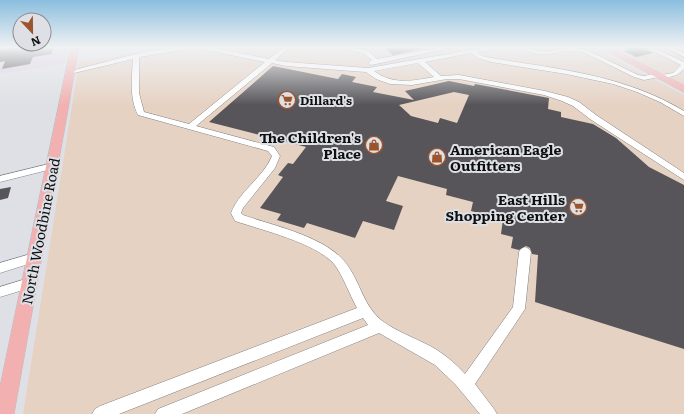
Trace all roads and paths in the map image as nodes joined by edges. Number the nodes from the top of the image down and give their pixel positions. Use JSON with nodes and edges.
{"nodes":[{"id":1,"x":71,"y":66,"type":"edge"},
{"id":2,"x":98,"y":66,"type":"edge"},
{"id":3,"x":136,"y":66,"type":"edge"},
{"id":4,"x":263,"y":66,"type":"edge"},
{"id":5,"x":304,"y":66,"type":"edge"},
{"id":6,"x":369,"y":66,"type":"edge"},
{"id":7,"x":387,"y":66,"type":"edge"},
{"id":8,"x":426,"y":66,"type":"edge"},
{"id":9,"x":527,"y":66,"type":"edge"},
{"id":10,"x":618,"y":66,"type":"edge"},
{"id":11,"x":641,"y":66,"type":"edge"},
{"id":12,"x":683,"y":66,"type":"edge"},
{"id":13,"x":368,"y":70,"type":"junction"},
{"id":14,"x":70,"y":72,"type":"junction"},
{"id":15,"x":660,"y":76,"type":"junction"},
{"id":16,"x":439,"y":78,"type":"junction"},
{"id":17,"x":683,"y":88,"type":"edge"},
{"id":18,"x":684,"y":114,"type":"edge"},
{"id":19,"x":190,"y":127,"type":"junction"},
{"id":20,"x":53,"y":166,"type":"junction"},
{"id":21,"x":684,"y":177,"type":"edge"},
{"id":22,"x":0,"y":179,"type":"edge"},
{"id":23,"x":525,"y":252,"type":"dead end"},
{"id":24,"x":34,"y":258,"type":"junction"},
{"id":25,"x":0,"y":268,"type":"edge"},
{"id":26,"x":30,"y":283,"type":"junction"},
{"id":27,"x":0,"y":292,"type":"edge"},
{"id":28,"x":365,"y":311,"type":"junction"},
{"id":29,"x":379,"y":326,"type":"junction"},
{"id":30,"x":466,"y":385,"type":"junction"},
{"id":31,"x":4,"y":414,"type":"edge"},
{"id":32,"x":100,"y":414,"type":"edge"},
{"id":33,"x":163,"y":414,"type":"edge"},
{"id":34,"x":489,"y":414,"type":"edge"}],
"edges":[{"from":1,"to":14,"type":"main road","name":"North Woodbine Road"},
{"from":2,"to":14,"type":"lane"},
{"from":3,"to":19,"type":"lane"},
{"from":4,"to":19,"type":"lane"},
{"from":5,"to":13,"type":"lane"},
{"from":6,"to":13,"type":"lane"},
{"from":7,"to":13,"type":"lane"},
{"from":8,"to":16,"type":"lane"},
{"from":9,"to":18,"type":"lane"},
{"from":10,"to":15,"type":"lane"},
{"from":11,"to":15,"type":"main road"},
{"from":12,"to":15,"type":"lane"},
{"from":13,"to":16,"type":"lane"},
{"from":14,"to":20,"type":"main road","name":"North Woodbine Road"},
{"from":15,"to":17,"type":"main road"},
{"from":16,"to":21,"type":"lane"},
{"from":19,"to":28,"type":"lane"},
{"from":20,"to":22,"type":"lane"},
{"from":20,"to":24,"type":"main road","name":"North Woodbine Road"},
{"from":23,"to":30,"type":"lane"},
{"from":24,"to":25,"type":"lane"},
{"from":24,"to":26,"type":"main road","name":"North Woodbine Road"},
{"from":26,"to":27,"type":"lane"},
{"from":26,"to":31,"type":"main road","name":"North Woodbine Road"},
{"from":28,"to":29,"type":"lane"},
{"from":28,"to":32,"type":"lane"},
{"from":29,"to":30,"type":"lane"},
{"from":29,"to":33,"type":"lane"},
{"from":30,"to":34,"type":"lane"}]}
